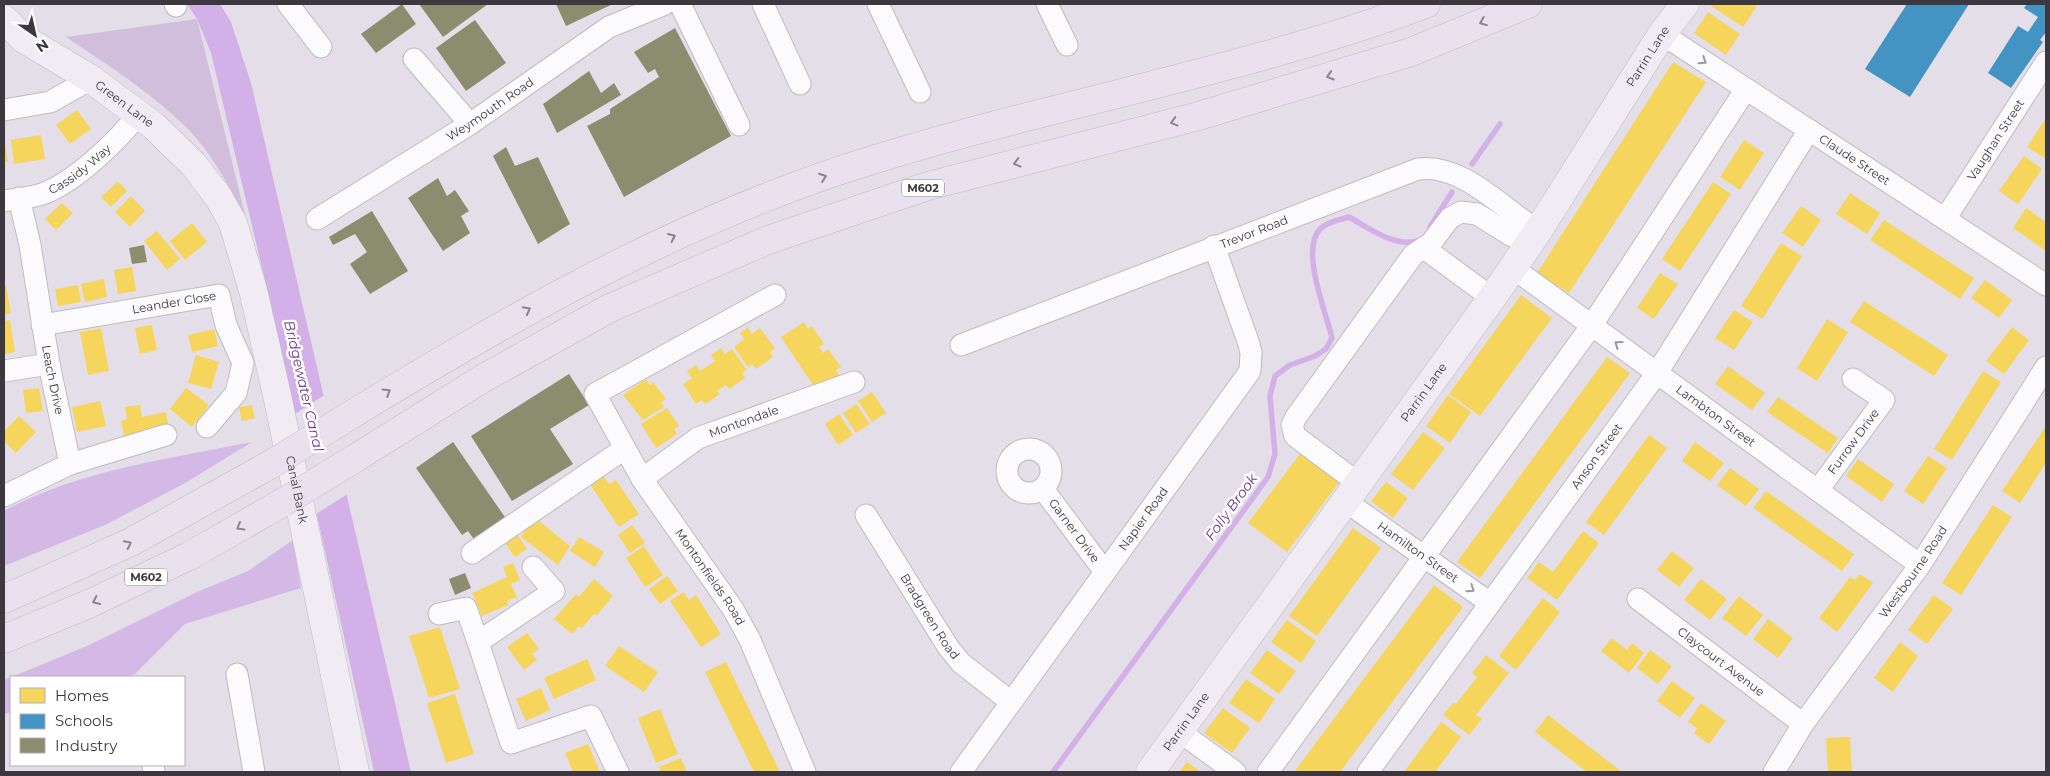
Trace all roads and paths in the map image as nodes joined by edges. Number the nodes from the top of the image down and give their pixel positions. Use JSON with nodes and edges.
{"nodes":[{"id":1,"x":288,"y":4,"type":"edge"},
{"id":2,"x":665,"y":4,"type":"edge"},
{"id":3,"x":680,"y":4,"type":"edge"},
{"id":4,"x":763,"y":4,"type":"edge"},
{"id":5,"x":878,"y":4,"type":"edge"},
{"id":6,"x":1048,"y":4,"type":"edge"},
{"id":7,"x":1426,"y":4,"type":"edge"},
{"id":8,"x":1528,"y":4,"type":"edge"},
{"id":9,"x":1685,"y":4,"type":"edge"},
{"id":10,"x":4,"y":19,"type":"edge"},
{"id":11,"x":1662,"y":34,"type":"junction"},
{"id":12,"x":1067,"y":45,"type":"dead end"},
{"id":13,"x":321,"y":48,"type":"dead end"},
{"id":14,"x":414,"y":60,"type":"dead end"},
{"id":15,"x":2046,"y":62,"type":"edge"},
{"id":16,"x":90,"y":78,"type":"junction"},
{"id":17,"x":800,"y":84,"type":"dead end"},
{"id":18,"x":1746,"y":89,"type":"junction"},
{"id":19,"x":920,"y":92,"type":"dead end"},
{"id":20,"x":4,"y":110,"type":"edge"},
{"id":21,"x":139,"y":113,"type":"junction"},
{"id":22,"x":470,"y":124,"type":"junction"},
{"id":23,"x":739,"y":125,"type":"dead end"},
{"id":24,"x":1809,"y":130,"type":"junction"},
{"id":25,"x":12,"y":199,"type":"edge"},
{"id":26,"x":226,"y":210,"type":"joint"},
{"id":27,"x":317,"y":219,"type":"dead end"},
{"id":28,"x":1945,"y":219,"type":"junction"},
{"id":29,"x":1538,"y":232,"type":"junction"},
{"id":30,"x":1214,"y":246,"type":"junction"},
{"id":31,"x":1424,"y":248,"type":"junction"},
{"id":32,"x":1513,"y":268,"type":"junction"},
{"id":33,"x":2046,"y":285,"type":"edge"},
{"id":34,"x":775,"y":295,"type":"dead end"},
{"id":35,"x":1492,"y":298,"type":"junction"},
{"id":36,"x":42,"y":325,"type":"junction"},
{"id":37,"x":1592,"y":325,"type":"junction"},
{"id":38,"x":961,"y":345,"type":"dead end"},
{"id":39,"x":49,"y":364,"type":"junction"},
{"id":40,"x":2046,"y":367,"type":"edge"},
{"id":41,"x":4,"y":371,"type":"edge"},
{"id":42,"x":1658,"y":373,"type":"junction"},
{"id":43,"x":1853,"y":379,"type":"dead end"},
{"id":44,"x":854,"y":382,"type":"dead end"},
{"id":45,"x":207,"y":427,"type":"dead end"},
{"id":46,"x":166,"y":436,"type":"dead end"},
{"id":47,"x":624,"y":449,"type":"junction"},
{"id":48,"x":70,"y":464,"type":"junction"},
{"id":49,"x":642,"y":479,"type":"junction"},
{"id":50,"x":1044,"y":489,"type":"dead end"},
{"id":51,"x":1818,"y":490,"type":"junction"},
{"id":52,"x":1352,"y":492,"type":"junction"},
{"id":53,"x":4,"y":496,"type":"edge"},
{"id":54,"x":866,"y":516,"type":"dead end"},
{"id":55,"x":472,"y":553,"type":"dead end"},
{"id":56,"x":1424,"y":557,"type":"junction"},
{"id":57,"x":1920,"y":564,"type":"junction"},
{"id":58,"x":533,"y":567,"type":"dead end"},
{"id":59,"x":1105,"y":572,"type":"junction"},
{"id":60,"x":4,"y":599,"type":"edge"},
{"id":61,"x":1638,"y":599,"type":"dead end"},
{"id":62,"x":1490,"y":603,"type":"junction"},
{"id":63,"x":439,"y":614,"type":"dead end"},
{"id":64,"x":4,"y":640,"type":"edge"},
{"id":65,"x":478,"y":642,"type":"junction"},
{"id":66,"x":238,"y":674,"type":"dead end"},
{"id":67,"x":1011,"y":702,"type":"junction"},
{"id":68,"x":1803,"y":724,"type":"junction"},
{"id":69,"x":1179,"y":732,"type":"junction"},
{"id":70,"x":254,"y":772,"type":"edge"},
{"id":71,"x":355,"y":772,"type":"edge"},
{"id":72,"x":618,"y":772,"type":"edge"},
{"id":73,"x":805,"y":772,"type":"edge"},
{"id":74,"x":961,"y":772,"type":"edge"},
{"id":75,"x":1150,"y":772,"type":"edge"},
{"id":76,"x":1235,"y":772,"type":"edge"},
{"id":77,"x":1268,"y":772,"type":"edge"},
{"id":78,"x":1368,"y":772,"type":"edge"},
{"id":79,"x":1774,"y":772,"type":"edge"}],
"edges":[{"from":1,"to":13,"type":"street"},
{"from":2,"to":22,"type":"street","name":"Weymouth Road"},
{"from":3,"to":23,"type":"street"},
{"from":4,"to":17,"type":"street"},
{"from":5,"to":19,"type":"street"},
{"from":6,"to":12,"type":"street"},
{"from":60,"to":7,"type":"highway","one_way":true,"bridge":true},
{"from":8,"to":64,"type":"highway","number":"M602","one_way":true,"bridge":true},
{"from":9,"to":11,"type":"main road","name":"Parrin Lane"},
{"from":10,"to":16,"type":"main road","name":"Green Lane"},
{"from":11,"to":18,"type":"street","name":"Claude Street","one_way":true},
{"from":11,"to":29,"type":"main road","name":"Parrin Lane"},
{"from":14,"to":22,"type":"street"},
{"from":15,"to":28,"type":"street","name":"Vaughan Street"},
{"from":16,"to":20,"type":"street"},
{"from":16,"to":21,"type":"main road","name":"Green Lane"},
{"from":18,"to":24,"type":"street","name":"Claude Street"},
{"from":18,"to":37,"type":"street"},
{"from":21,"to":25,"type":"street","name":"Cassidy Way"},
{"from":21,"to":26,"type":"main road","name":"Green Lane"},
{"from":22,"to":27,"type":"street","name":"Weymouth Road"},
{"from":24,"to":28,"type":"street","name":"Claude Street"},
{"from":24,"to":42,"type":"street","name":"Anson Street"},
{"from":25,"to":36,"type":"street","name":"Leach Drive"},
{"from":26,"to":71,"type":"main road","name":"Canal Bank"},
{"from":28,"to":33,"type":"street","name":"Claude Street"},
{"from":29,"to":30,"type":"street","name":"Trevor Road"},
{"from":29,"to":31,"type":"street"},
{"from":29,"to":32,"type":"main road","name":"Parrin Lane"},
{"from":30,"to":38,"type":"street","name":"Trevor Road"},
{"from":30,"to":59,"type":"street","name":"Napier Road"},
{"from":31,"to":35,"type":"street"},
{"from":31,"to":52,"type":"street","name":"Hamilton Street"},
{"from":32,"to":35,"type":"main road","name":"Parrin Lane"},
{"from":32,"to":37,"type":"street","name":"Lambton Street"},
{"from":34,"to":47,"type":"street","name":"Montonfields Road"},
{"from":35,"to":52,"type":"main road","name":"Parrin Lane"},
{"from":36,"to":39,"type":"street","name":"Leach Drive"},
{"from":36,"to":45,"type":"street","name":"Leander Close"},
{"from":42,"to":37,"type":"street","name":"Lambton Street","one_way":true},
{"from":37,"to":56,"type":"street"},
{"from":39,"to":41,"type":"street"},
{"from":39,"to":48,"type":"street","name":"Leach Drive"},
{"from":40,"to":57,"type":"street","name":"Westbourne Road"},
{"from":42,"to":51,"type":"street","name":"Lambton Street"},
{"from":42,"to":62,"type":"street","name":"Anson Street"},
{"from":43,"to":51,"type":"street","name":"Furrow Drive"},
{"from":44,"to":49,"type":"street","name":"Montondale"},
{"from":46,"to":48,"type":"street"},
{"from":47,"to":49,"type":"street","name":"Montonfields Road"},
{"from":47,"to":55,"type":"street"},
{"from":48,"to":53,"type":"street"},
{"from":49,"to":73,"type":"street","name":"Montonfields Road"},
{"from":50,"to":59,"type":"street","name":"Garner Drive"},
{"from":51,"to":57,"type":"street","name":"Lambton Street"},
{"from":52,"to":56,"type":"street","name":"Hamilton Street"},
{"from":52,"to":69,"type":"main road","name":"Parrin Lane"},
{"from":54,"to":67,"type":"street","name":"Bradgreen Road"},
{"from":56,"to":62,"type":"street","name":"Hamilton Street","one_way":true},
{"from":56,"to":77,"type":"street"},
{"from":57,"to":68,"type":"street","name":"Westbourne Road"},
{"from":58,"to":65,"type":"street"},
{"from":59,"to":67,"type":"street","name":"Napier Road"},
{"from":61,"to":68,"type":"street","name":"Claycourt Avenue"},
{"from":62,"to":78,"type":"street","name":"Anson Street"},
{"from":63,"to":65,"type":"street"},
{"from":65,"to":72,"type":"street"},
{"from":66,"to":70,"type":"street"},
{"from":67,"to":74,"type":"street","name":"Napier Road"},
{"from":68,"to":79,"type":"street","name":"Westbourne Road"},
{"from":69,"to":75,"type":"main road","name":"Parrin Lane"},
{"from":69,"to":76,"type":"street"}]}
